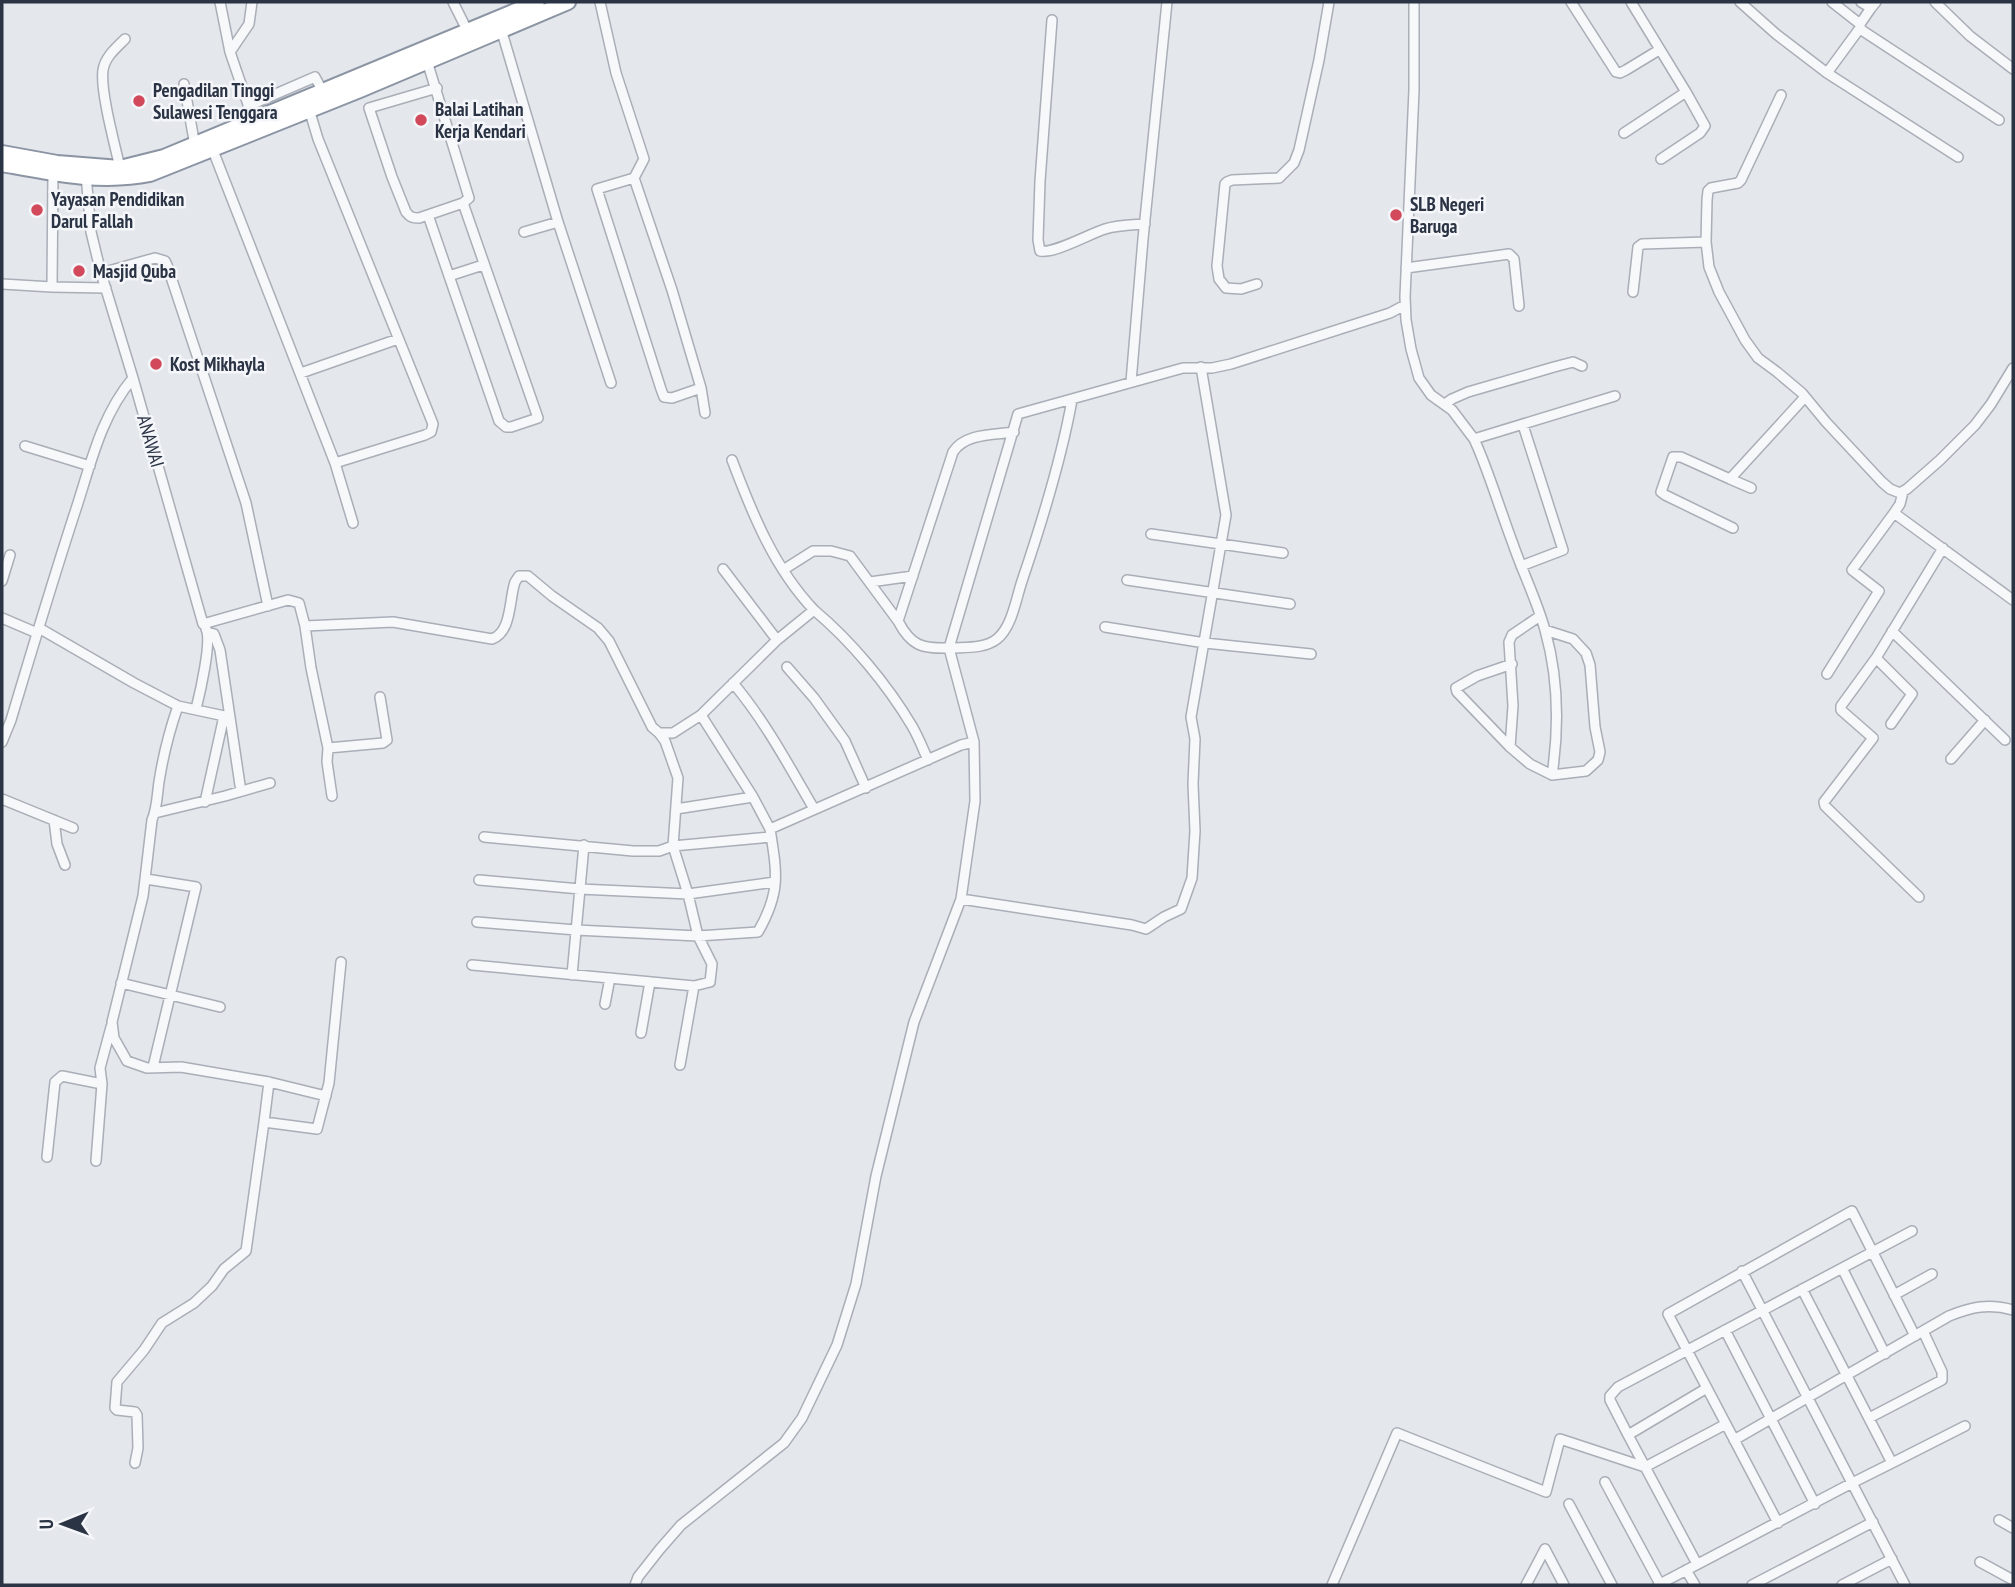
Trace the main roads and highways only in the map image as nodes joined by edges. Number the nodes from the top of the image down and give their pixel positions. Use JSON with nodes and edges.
{"nodes":[{"id":1,"x":537,"y":2,"type":"edge"},
{"id":2,"x":568,"y":2,"type":"edge"},
{"id":3,"x":470,"y":36,"type":"junction"},
{"id":4,"x":2,"y":153,"type":"edge"},
{"id":5,"x":20,"y":163,"type":"edge"},
{"id":6,"x":85,"y":171,"type":"junction"}],
"edges":[{"from":1,"to":3,"type":"highway"},
{"from":2,"to":3,"type":"highway"},
{"from":3,"to":6,"type":"highway"},
{"from":3,"to":6,"type":"highway"},
{"from":4,"to":5,"type":"highway"},
{"from":5,"to":6,"type":"highway"},
{"from":5,"to":6,"type":"highway"}]}
